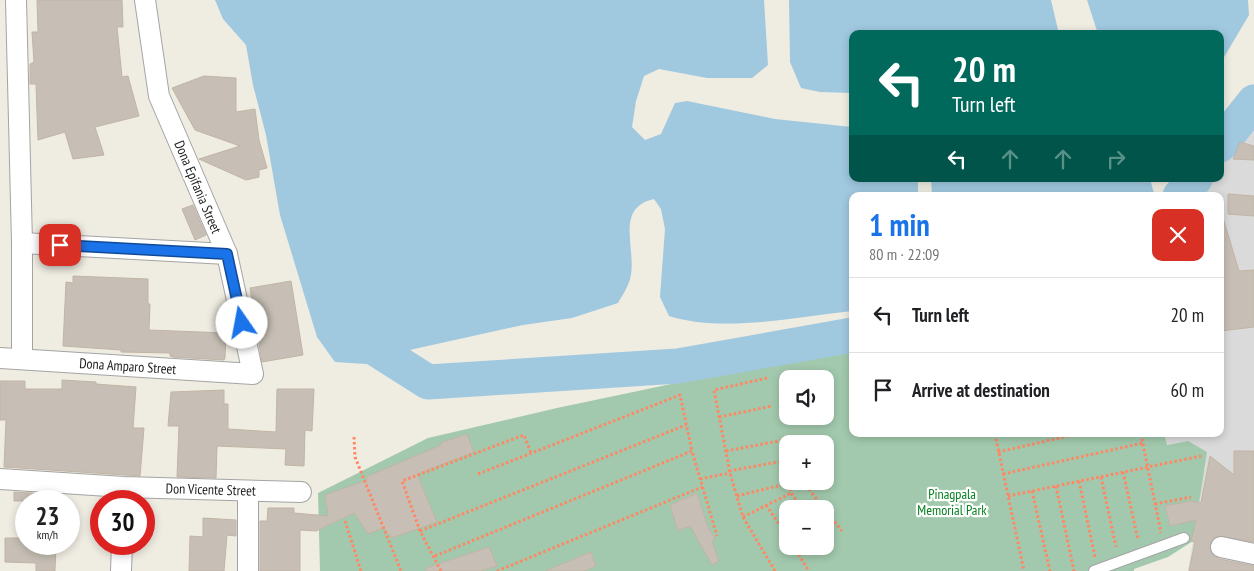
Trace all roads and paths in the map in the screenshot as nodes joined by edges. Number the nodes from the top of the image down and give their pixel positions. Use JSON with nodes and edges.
{"nodes":[{"id":1,"x":16,"y":0,"type":"edge"},
{"id":2,"x":146,"y":0,"type":"edge"},
{"id":3,"x":22,"y":243,"type":"junction"},
{"id":4,"x":227,"y":254,"type":"junction"},
{"id":5,"x":0,"y":358,"type":"edge"},
{"id":6,"x":22,"y":359,"type":"junction"},
{"id":7,"x":253,"y":374,"type":"joint"},
{"id":8,"x":767,"y":378,"type":"dead end"},
{"id":9,"x":772,"y":406,"type":"dead end"},
{"id":10,"x":719,"y":417,"type":"junction"},
{"id":11,"x":686,"y":425,"type":"junction"},
{"id":12,"x":354,"y":437,"type":"dead end"},
{"id":13,"x":996,"y":437,"type":"edge"},
{"id":14,"x":1064,"y":437,"type":"edge"},
{"id":15,"x":1142,"y":437,"type":"edge"},
{"id":16,"x":779,"y":441,"type":"edge"},
{"id":17,"x":1143,"y":443,"type":"junction"},
{"id":18,"x":692,"y":451,"type":"junction"},
{"id":19,"x":726,"y":452,"type":"junction"},
{"id":20,"x":998,"y":452,"type":"junction"},
{"id":21,"x":531,"y":453,"type":"junction"},
{"id":22,"x":1201,"y":456,"type":"dead end"},
{"id":23,"x":779,"y":462,"type":"edge"},
{"id":24,"x":1147,"y":467,"type":"junction"},
{"id":25,"x":730,"y":472,"type":"junction"},
{"id":26,"x":1123,"y":472,"type":"junction"},
{"id":27,"x":478,"y":474,"type":"dead end"},
{"id":28,"x":1003,"y":474,"type":"junction"},
{"id":29,"x":1101,"y":477,"type":"junction"},
{"id":30,"x":0,"y":479,"type":"edge"},
{"id":31,"x":700,"y":479,"type":"junction"},
{"id":32,"x":1079,"y":482,"type":"junction"},
{"id":33,"x":779,"y":486,"type":"edge"},
{"id":34,"x":1056,"y":486,"type":"junction"},
{"id":35,"x":702,"y":487,"type":"junction"},
{"id":36,"x":91,"y":490,"type":"edge"},
{"id":37,"x":790,"y":490,"type":"edge"},
{"id":38,"x":810,"y":490,"type":"edge"},
{"id":39,"x":1032,"y":491,"type":"junction"},
{"id":40,"x":248,"y":492,"type":"junction"},
{"id":41,"x":302,"y":492,"type":"dead end"},
{"id":42,"x":791,"y":493,"type":"junction"},
{"id":43,"x":155,"y":494,"type":"edge"},
{"id":44,"x":737,"y":496,"type":"junction"},
{"id":45,"x":1008,"y":496,"type":"junction"},
{"id":46,"x":1191,"y":496,"type":"dead end"},
{"id":47,"x":796,"y":500,"type":"edge"},
{"id":48,"x":818,"y":500,"type":"edge"},
{"id":49,"x":1155,"y":504,"type":"junction"},
{"id":50,"x":766,"y":505,"type":"junction"},
{"id":51,"x":743,"y":517,"type":"junction"},
{"id":52,"x":345,"y":521,"type":"dead end"},
{"id":53,"x":834,"y":521,"type":"edge"},
{"id":54,"x":779,"y":524,"type":"edge"},
{"id":55,"x":420,"y":531,"type":"junction"},
{"id":56,"x":842,"y":531,"type":"dead end"},
{"id":57,"x":717,"y":536,"type":"dead end"},
{"id":58,"x":1184,"y":538,"type":"dead end"},
{"id":59,"x":1164,"y":546,"type":"junction"},
{"id":60,"x":1221,"y":548,"type":"dead end"},
{"id":61,"x":1142,"y":554,"type":"junction"},
{"id":62,"x":1254,"y":554,"type":"edge"},
{"id":63,"x":122,"y":555,"type":"edge"},
{"id":64,"x":799,"y":555,"type":"edge"},
{"id":65,"x":435,"y":556,"type":"junction"},
{"id":66,"x":1119,"y":562,"type":"junction"},
{"id":67,"x":1096,"y":570,"type":"edge"},
{"id":68,"x":121,"y":571,"type":"edge"},
{"id":69,"x":248,"y":571,"type":"edge"},
{"id":70,"x":360,"y":571,"type":"edge"},
{"id":71,"x":401,"y":571,"type":"edge"},
{"id":72,"x":441,"y":571,"type":"edge"},
{"id":73,"x":497,"y":571,"type":"edge"},
{"id":74,"x":775,"y":571,"type":"edge"},
{"id":75,"x":810,"y":571,"type":"edge"},
{"id":76,"x":1024,"y":571,"type":"edge"},
{"id":77,"x":1050,"y":571,"type":"edge"},
{"id":78,"x":1074,"y":571,"type":"edge"}],
"edges":[{"from":1,"to":3,"type":"street"},
{"from":2,"to":4,"type":"street","name":"Dona Epifania Street"},
{"from":3,"to":4,"type":"street"},
{"from":3,"to":6,"type":"street"},
{"from":4,"to":7,"type":"street","name":"Dona Epifania Street"},
{"from":5,"to":6,"type":"street","name":"Dona Amparo Street"},
{"from":6,"to":7,"type":"street","name":"Dona Amparo Street"},
{"from":8,"to":10,"type":"path"},
{"from":9,"to":10,"type":"path"},
{"from":10,"to":19,"type":"path"},
{"from":11,"to":18,"type":"path"},
{"from":11,"to":21,"type":"path"},
{"from":11,"to":55,"type":"path"},
{"from":12,"to":71,"type":"path"},
{"from":13,"to":20,"type":"path"},
{"from":14,"to":20,"type":"path"},
{"from":15,"to":17,"type":"path"},
{"from":16,"to":19,"type":"path"},
{"from":17,"to":24,"type":"path"},
{"from":17,"to":28,"type":"path"},
{"from":18,"to":31,"type":"path"},
{"from":18,"to":65,"type":"path"},
{"from":19,"to":25,"type":"path"},
{"from":20,"to":28,"type":"path"},
{"from":21,"to":27,"type":"path"},
{"from":21,"to":55,"type":"path"},
{"from":22,"to":24,"type":"path"},
{"from":23,"to":25,"type":"path"},
{"from":24,"to":26,"type":"path"},
{"from":24,"to":49,"type":"path"},
{"from":25,"to":31,"type":"path"},
{"from":25,"to":44,"type":"path"},
{"from":26,"to":29,"type":"path"},
{"from":26,"to":61,"type":"path"},
{"from":28,"to":45,"type":"path"},
{"from":29,"to":32,"type":"path"},
{"from":29,"to":66,"type":"path"},
{"from":30,"to":36,"type":"street","name":"Don Vicente Street"},
{"from":31,"to":35,"type":"path"},
{"from":32,"to":34,"type":"path"},
{"from":32,"to":67,"type":"path"},
{"from":33,"to":44,"type":"path"},
{"from":34,"to":39,"type":"path"},
{"from":34,"to":78,"type":"path"},
{"from":35,"to":57,"type":"path"},
{"from":35,"to":73,"type":"path"},
{"from":37,"to":42,"type":"path"},
{"from":38,"to":48,"type":"path"},
{"from":39,"to":45,"type":"path"},
{"from":39,"to":77,"type":"path"},
{"from":40,"to":41,"type":"street","name":"Don Vicente Street"},
{"from":40,"to":43,"type":"street","name":"Don Vicente Street"},
{"from":40,"to":69,"type":"street"},
{"from":42,"to":47,"type":"path"},
{"from":42,"to":50,"type":"path"},
{"from":44,"to":51,"type":"path"},
{"from":45,"to":76,"type":"path"},
{"from":46,"to":49,"type":"path"},
{"from":49,"to":59,"type":"path"},
{"from":50,"to":51,"type":"path"},
{"from":50,"to":54,"type":"path"},
{"from":51,"to":74,"type":"path"},
{"from":52,"to":70,"type":"path"},
{"from":53,"to":56,"type":"path"},
{"from":55,"to":65,"type":"path"},
{"from":58,"to":59,"type":"lane"},
{"from":59,"to":61,"type":"lane"},
{"from":60,"to":62,"type":"street"},
{"from":61,"to":66,"type":"lane"},
{"from":63,"to":68,"type":"street"},
{"from":64,"to":75,"type":"path"},
{"from":65,"to":72,"type":"path"},
{"from":66,"to":67,"type":"lane"}]}
